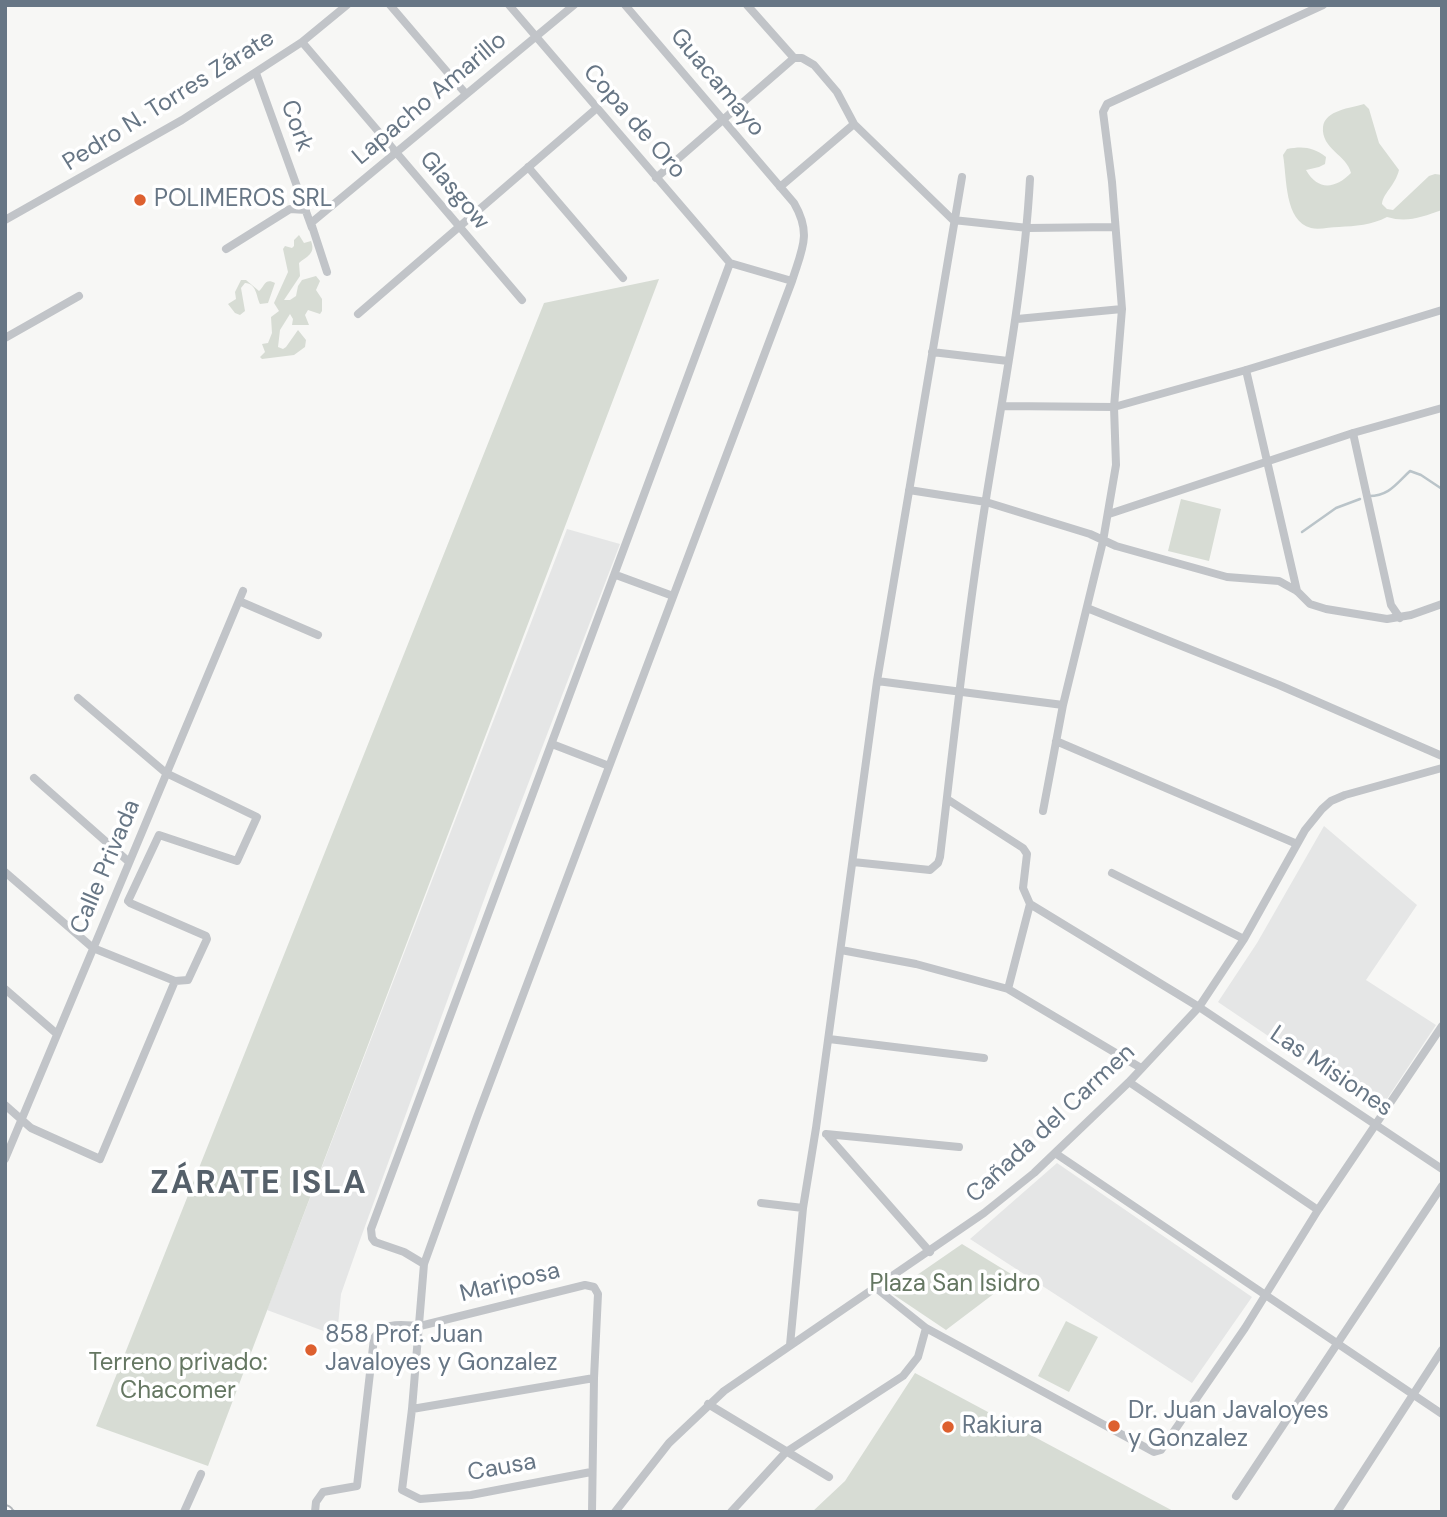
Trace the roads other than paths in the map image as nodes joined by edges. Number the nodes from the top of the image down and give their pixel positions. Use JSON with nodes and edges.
{"nodes":[{"id":1,"x":347,"y":5,"type":"edge"},
{"id":2,"x":390,"y":5,"type":"edge"},
{"id":3,"x":509,"y":5,"type":"edge"},
{"id":4,"x":574,"y":5,"type":"edge"},
{"id":5,"x":625,"y":5,"type":"edge"},
{"id":6,"x":747,"y":5,"type":"edge"},
{"id":7,"x":1324,"y":5,"type":"edge"},
{"id":8,"x":536,"y":37,"type":"junction"},
{"id":9,"x":302,"y":42,"type":"junction"},
{"id":10,"x":794,"y":58,"type":"junction"},
{"id":11,"x":256,"y":73,"type":"junction"},
{"id":12,"x":466,"y":94,"type":"junction"},
{"id":13,"x":597,"y":108,"type":"junction"},
{"id":14,"x":722,"y":119,"type":"junction"},
{"id":15,"x":854,"y":124,"type":"junction"},
{"id":16,"x":396,"y":153,"type":"junction"},
{"id":17,"x":528,"y":167,"type":"junction"},
{"id":18,"x":962,"y":177,"type":"dead end"},
{"id":19,"x":656,"y":178,"type":"junction"},
{"id":20,"x":1030,"y":179,"type":"dead end"},
{"id":21,"x":780,"y":187,"type":"junction"},
{"id":22,"x":306,"y":210,"type":"junction"},
{"id":23,"x":5,"y":220,"type":"edge"},
{"id":24,"x":953,"y":220,"type":"junction"},
{"id":25,"x":459,"y":226,"type":"junction"},
{"id":26,"x":1114,"y":227,"type":"junction"},
{"id":27,"x":1028,"y":228,"type":"junction"},
{"id":28,"x":226,"y":249,"type":"dead end"},
{"id":29,"x":730,"y":263,"type":"junction"},
{"id":30,"x":327,"y":272,"type":"joint"},
{"id":31,"x":623,"y":278,"type":"dead end"},
{"id":32,"x":792,"y":281,"type":"junction"},
{"id":33,"x":79,"y":296,"type":"dead end"},
{"id":34,"x":522,"y":300,"type":"dead end"},
{"id":35,"x":1122,"y":309,"type":"junction"},
{"id":36,"x":1442,"y":310,"type":"edge"},
{"id":37,"x":358,"y":314,"type":"dead end"},
{"id":38,"x":1017,"y":319,"type":"junction"},
{"id":39,"x":5,"y":338,"type":"edge"},
{"id":40,"x":932,"y":352,"type":"junction"},
{"id":41,"x":1008,"y":360,"type":"junction"},
{"id":42,"x":1246,"y":370,"type":"junction"},
{"id":43,"x":1002,"y":406,"type":"junction"},
{"id":44,"x":1115,"y":407,"type":"junction"},
{"id":45,"x":1442,"y":408,"type":"edge"},
{"id":46,"x":1353,"y":433,"type":"junction"},
{"id":47,"x":1267,"y":461,"type":"junction"},
{"id":48,"x":909,"y":490,"type":"junction"},
{"id":49,"x":986,"y":502,"type":"junction"},
{"id":50,"x":1109,"y":514,"type":"junction"},
{"id":51,"x":1103,"y":541,"type":"junction"},
{"id":52,"x":616,"y":575,"type":"junction"},
{"id":53,"x":243,"y":591,"type":"dead end"},
{"id":54,"x":1297,"y":591,"type":"junction"},
{"id":55,"x":673,"y":596,"type":"junction"},
{"id":56,"x":239,"y":601,"type":"junction"},
{"id":57,"x":1442,"y":604,"type":"edge"},
{"id":58,"x":1087,"y":608,"type":"junction"},
{"id":59,"x":1400,"y":618,"type":"junction"},
{"id":60,"x":318,"y":635,"type":"dead end"},
{"id":61,"x":877,"y":681,"type":"junction"},
{"id":62,"x":960,"y":691,"type":"junction"},
{"id":63,"x":78,"y":698,"type":"dead end"},
{"id":64,"x":1063,"y":705,"type":"junction"},
{"id":65,"x":1056,"y":741,"type":"junction"},
{"id":66,"x":552,"y":744,"type":"junction"},
{"id":67,"x":1442,"y":756,"type":"edge"},
{"id":68,"x":609,"y":766,"type":"junction"},
{"id":69,"x":1442,"y":768,"type":"edge"},
{"id":70,"x":166,"y":773,"type":"junction"},
{"id":71,"x":34,"y":778,"type":"dead end"},
{"id":72,"x":947,"y":799,"type":"junction"},
{"id":73,"x":1044,"y":811,"type":"dead end"},
{"id":74,"x":1297,"y":844,"type":"junction"},
{"id":75,"x":129,"y":862,"type":"junction"},
{"id":76,"x":853,"y":862,"type":"junction"},
{"id":77,"x":5,"y":872,"type":"edge"},
{"id":78,"x":1112,"y":873,"type":"dead end"},
{"id":79,"x":1030,"y":904,"type":"junction"},
{"id":80,"x":1244,"y":939,"type":"junction"},
{"id":81,"x":93,"y":948,"type":"junction"},
{"id":82,"x":841,"y":950,"type":"junction"},
{"id":83,"x":175,"y":981,"type":"junction"},
{"id":84,"x":5,"y":989,"type":"edge"},
{"id":85,"x":1008,"y":989,"type":"junction"},
{"id":86,"x":1199,"y":1007,"type":"junction"},
{"id":87,"x":1442,"y":1026,"type":"edge"},
{"id":88,"x":57,"y":1034,"type":"junction"},
{"id":89,"x":829,"y":1039,"type":"junction"},
{"id":90,"x":984,"y":1058,"type":"dead end"},
{"id":91,"x":1141,"y":1069,"type":"junction"},
{"id":92,"x":1129,"y":1082,"type":"junction"},
{"id":93,"x":5,"y":1104,"type":"edge"},
{"id":94,"x":22,"y":1121,"type":"junction"},
{"id":95,"x":1376,"y":1125,"type":"junction"},
{"id":96,"x":816,"y":1128,"type":"junction"},
{"id":97,"x":828,"y":1136,"type":"junction"},
{"id":98,"x":959,"y":1147,"type":"dead end"},
{"id":99,"x":1055,"y":1153,"type":"junction"},
{"id":100,"x":5,"y":1158,"type":"edge"},
{"id":101,"x":1442,"y":1168,"type":"edge"},
{"id":102,"x":1442,"y":1186,"type":"edge"},
{"id":103,"x":761,"y":1203,"type":"dead end"},
{"id":104,"x":803,"y":1208,"type":"junction"},
{"id":105,"x":1318,"y":1210,"type":"junction"},
{"id":106,"x":930,"y":1252,"type":"junction"},
{"id":107,"x":424,"y":1264,"type":"junction"},
{"id":108,"x":876,"y":1288,"type":"junction"},
{"id":109,"x":1266,"y":1296,"type":"junction"},
{"id":110,"x":420,"y":1326,"type":"junction"},
{"id":111,"x":926,"y":1328,"type":"junction"},
{"id":112,"x":1338,"y":1344,"type":"junction"},
{"id":113,"x":790,"y":1345,"type":"junction"},
{"id":114,"x":1442,"y":1350,"type":"edge"},
{"id":115,"x":594,"y":1378,"type":"junction"},
{"id":116,"x":1412,"y":1394,"type":"junction"},
{"id":117,"x":708,"y":1404,"type":"junction"},
{"id":118,"x":412,"y":1409,"type":"junction"},
{"id":119,"x":1442,"y":1414,"type":"edge"},
{"id":120,"x":786,"y":1452,"type":"junction"},
{"id":121,"x":591,"y":1472,"type":"junction"},
{"id":122,"x":201,"y":1474,"type":"dead end"},
{"id":123,"x":829,"y":1477,"type":"dead end"},
{"id":124,"x":1236,"y":1496,"type":"dead end"},
{"id":125,"x":420,"y":1499,"type":"joint"},
{"id":126,"x":184,"y":1512,"type":"edge"},
{"id":127,"x":316,"y":1512,"type":"edge"},
{"id":128,"x":592,"y":1512,"type":"edge"},
{"id":129,"x":615,"y":1512,"type":"edge"},
{"id":130,"x":731,"y":1512,"type":"edge"},
{"id":131,"x":1337,"y":1512,"type":"edge"}],
"edges":[{"from":1,"to":9,"type":"street","name":"Pedro N. Torres Zárate"},
{"from":2,"to":12,"type":"street"},
{"from":3,"to":8,"type":"street","name":"Copa de Oro"},
{"from":4,"to":8,"type":"street","name":"Lapacho Amarillo"},
{"from":5,"to":14,"type":"street","name":"Guacamayo"},
{"from":6,"to":10,"type":"street"},
{"from":7,"to":26,"type":"street"},
{"from":8,"to":12,"type":"street","name":"Lapacho Amarillo"},
{"from":8,"to":13,"type":"street","name":"Copa de Oro"},
{"from":9,"to":11,"type":"street","name":"Pedro N. Torres Zárate"},
{"from":9,"to":16,"type":"street","name":"Glasgow"},
{"from":10,"to":14,"type":"street"},
{"from":10,"to":15,"type":"street"},
{"from":11,"to":22,"type":"street","name":"Cork"},
{"from":11,"to":23,"type":"street","name":"Pedro N. Torres Zárate"},
{"from":12,"to":16,"type":"street","name":"Lapacho Amarillo"},
{"from":13,"to":17,"type":"street"},
{"from":13,"to":19,"type":"street","name":"Copa de Oro"},
{"from":14,"to":19,"type":"street"},
{"from":14,"to":21,"type":"street","name":"Guacamayo"},
{"from":15,"to":21,"type":"street"},
{"from":15,"to":24,"type":"street"},
{"from":16,"to":25,"type":"street","name":"Glasgow"},
{"from":16,"to":30,"type":"street","name":"Lapacho Amarillo"},
{"from":17,"to":25,"type":"street"},
{"from":17,"to":31,"type":"street"},
{"from":18,"to":24,"type":"street"},
{"from":19,"to":29,"type":"street","name":"Copa de Oro"},
{"from":20,"to":27,"type":"street"},
{"from":21,"to":32,"type":"street","name":"Guacamayo"},
{"from":22,"to":28,"type":"street"},
{"from":22,"to":30,"type":"street","name":"Cork"},
{"from":24,"to":27,"type":"street"},
{"from":24,"to":40,"type":"street"},
{"from":25,"to":34,"type":"street","name":"Glasgow"},
{"from":25,"to":37,"type":"street"},
{"from":26,"to":27,"type":"street"},
{"from":26,"to":35,"type":"street"},
{"from":27,"to":38,"type":"street"},
{"from":29,"to":32,"type":"street"},
{"from":29,"to":52,"type":"street"},
{"from":32,"to":55,"type":"street","name":"Guacamayo"},
{"from":33,"to":39,"type":"street"},
{"from":35,"to":38,"type":"street"},
{"from":35,"to":44,"type":"street"},
{"from":36,"to":42,"type":"street"},
{"from":38,"to":41,"type":"street"},
{"from":40,"to":41,"type":"street"},
{"from":40,"to":48,"type":"street"},
{"from":41,"to":43,"type":"street"},
{"from":42,"to":44,"type":"street"},
{"from":42,"to":47,"type":"street"},
{"from":43,"to":44,"type":"street"},
{"from":43,"to":49,"type":"street"},
{"from":44,"to":50,"type":"street"},
{"from":45,"to":46,"type":"street"},
{"from":46,"to":47,"type":"street"},
{"from":46,"to":59,"type":"street"},
{"from":47,"to":50,"type":"street"},
{"from":47,"to":54,"type":"street"},
{"from":48,"to":49,"type":"street"},
{"from":48,"to":61,"type":"street"},
{"from":49,"to":51,"type":"street"},
{"from":49,"to":62,"type":"street"},
{"from":50,"to":51,"type":"street"},
{"from":51,"to":54,"type":"street"},
{"from":51,"to":58,"type":"street"},
{"from":52,"to":55,"type":"street"},
{"from":52,"to":66,"type":"street"},
{"from":53,"to":56,"type":"street","name":"Calle Privada"},
{"from":54,"to":59,"type":"street"},
{"from":55,"to":68,"type":"street","name":"Guacamayo"},
{"from":56,"to":60,"type":"street"},
{"from":56,"to":70,"type":"street","name":"Calle Privada"},
{"from":57,"to":59,"type":"street"},
{"from":58,"to":64,"type":"street"},
{"from":58,"to":67,"type":"street"},
{"from":61,"to":62,"type":"street"},
{"from":61,"to":76,"type":"street"},
{"from":62,"to":64,"type":"street"},
{"from":62,"to":72,"type":"street"},
{"from":63,"to":70,"type":"street"},
{"from":64,"to":65,"type":"street"},
{"from":65,"to":73,"type":"street"},
{"from":65,"to":74,"type":"street"},
{"from":66,"to":68,"type":"street"},
{"from":66,"to":107,"type":"street"},
{"from":68,"to":107,"type":"street","name":"Guacamayo"},
{"from":69,"to":74,"type":"street","name":"Cañada del Carmen"},
{"from":70,"to":75,"type":"street","name":"Calle Privada"},
{"from":70,"to":83,"type":"street"},
{"from":71,"to":75,"type":"street"},
{"from":72,"to":76,"type":"street"},
{"from":72,"to":79,"type":"street"},
{"from":74,"to":80,"type":"street","name":"Cañada del Carmen"},
{"from":75,"to":81,"type":"street","name":"Calle Privada"},
{"from":76,"to":82,"type":"street"},
{"from":77,"to":81,"type":"street"},
{"from":78,"to":80,"type":"street"},
{"from":79,"to":85,"type":"street"},
{"from":79,"to":86,"type":"street","name":"Las Misiones"},
{"from":80,"to":86,"type":"street","name":"Cañada del Carmen"},
{"from":81,"to":83,"type":"street"},
{"from":81,"to":88,"type":"street","name":"Calle Privada"},
{"from":82,"to":85,"type":"street"},
{"from":82,"to":89,"type":"street"},
{"from":83,"to":94,"type":"street"},
{"from":84,"to":88,"type":"street"},
{"from":85,"to":91,"type":"street"},
{"from":86,"to":91,"type":"street","name":"Cañada del Carmen"},
{"from":86,"to":95,"type":"street","name":"Las Misiones"},
{"from":87,"to":95,"type":"street"},
{"from":88,"to":94,"type":"street","name":"Calle Privada"},
{"from":89,"to":90,"type":"street"},
{"from":89,"to":96,"type":"street"},
{"from":91,"to":92,"type":"street","name":"Cañada del Carmen"},
{"from":92,"to":99,"type":"street","name":"Cañada del Carmen"},
{"from":92,"to":105,"type":"street"},
{"from":93,"to":94,"type":"street"},
{"from":94,"to":100,"type":"street","name":"Calle Privada"},
{"from":95,"to":101,"type":"street","name":"Las Misiones"},
{"from":95,"to":105,"type":"street"},
{"from":96,"to":97,"type":"street"},
{"from":96,"to":104,"type":"street"},
{"from":97,"to":98,"type":"street"},
{"from":97,"to":106,"type":"street"},
{"from":99,"to":106,"type":"street","name":"Cañada del Carmen"},
{"from":99,"to":109,"type":"street"},
{"from":102,"to":112,"type":"street"},
{"from":103,"to":104,"type":"street"},
{"from":104,"to":113,"type":"street"},
{"from":105,"to":109,"type":"street"},
{"from":106,"to":108,"type":"street","name":"Cañada del Carmen"},
{"from":107,"to":110,"type":"street","name":"Guacamayo"},
{"from":108,"to":111,"type":"street"},
{"from":108,"to":113,"type":"street","name":"Cañada del Carmen"},
{"from":109,"to":111,"type":"street"},
{"from":109,"to":112,"type":"street"},
{"from":110,"to":115,"type":"street","name":"Mariposa"},
{"from":110,"to":118,"type":"street","name":"Guacamayo"},
{"from":110,"to":127,"type":"street"},
{"from":111,"to":120,"type":"street"},
{"from":112,"to":116,"type":"street"},
{"from":112,"to":124,"type":"street"},
{"from":113,"to":117,"type":"street","name":"Cañada del Carmen"},
{"from":114,"to":116,"type":"street"},
{"from":115,"to":118,"type":"street"},
{"from":115,"to":121,"type":"street","name":"Mariposa"},
{"from":116,"to":119,"type":"street"},
{"from":116,"to":131,"type":"street"},
{"from":117,"to":120,"type":"street"},
{"from":117,"to":129,"type":"street","name":"Cañada del Carmen"},
{"from":118,"to":125,"type":"street","name":"Guacamayo"},
{"from":120,"to":123,"type":"street"},
{"from":120,"to":130,"type":"street"},
{"from":121,"to":125,"type":"street","name":"Causa"},
{"from":121,"to":128,"type":"street","name":"Mariposa"},
{"from":122,"to":126,"type":"street"}]}
